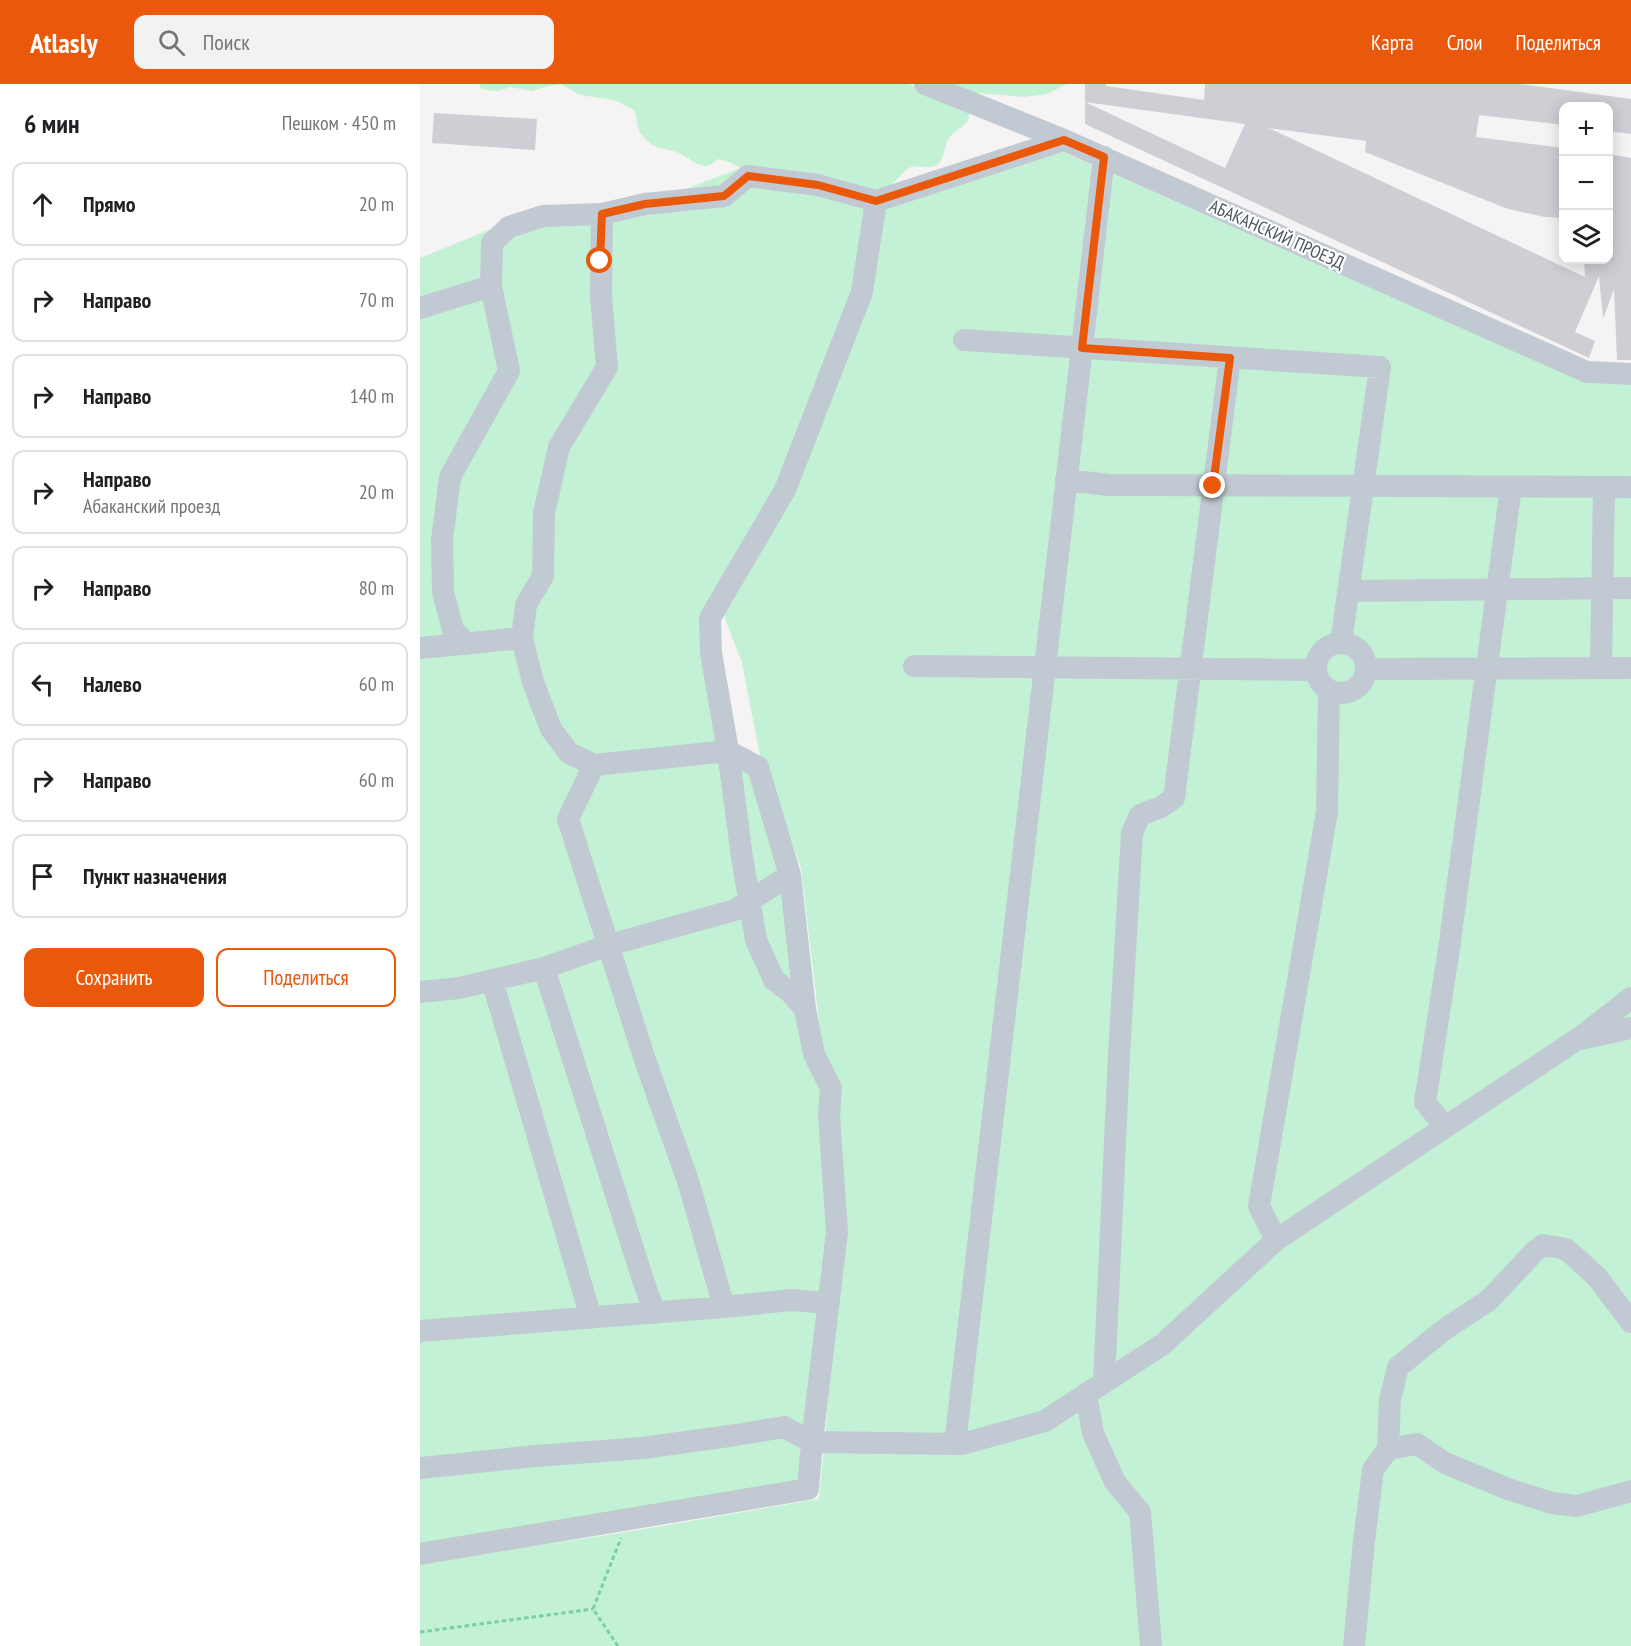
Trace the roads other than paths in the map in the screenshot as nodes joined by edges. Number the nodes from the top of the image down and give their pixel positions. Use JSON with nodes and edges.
{"nodes":[{"id":1,"x":926,"y":84,"type":"edge"},
{"id":2,"x":1064,"y":140,"type":"junction"},
{"id":3,"x":1104,"y":157,"type":"junction"},
{"id":4,"x":876,"y":201,"type":"junction"},
{"id":5,"x":602,"y":214,"type":"junction"},
{"id":6,"x":491,"y":286,"type":"junction"},
{"id":7,"x":420,"y":308,"type":"edge"},
{"id":8,"x":964,"y":340,"type":"dead end"},
{"id":9,"x":1082,"y":348,"type":"junction"},
{"id":10,"x":1230,"y":358,"type":"junction"},
{"id":11,"x":1631,"y":374,"type":"edge"},
{"id":12,"x":1066,"y":480,"type":"junction"},
{"id":13,"x":1213,"y":486,"type":"junction"},
{"id":14,"x":1363,"y":486,"type":"junction"},
{"id":15,"x":1511,"y":486,"type":"junction"},
{"id":16,"x":1604,"y":486,"type":"junction"},
{"id":17,"x":1631,"y":486,"type":"edge"},
{"id":18,"x":1631,"y":588,"type":"edge"},
{"id":19,"x":1602,"y":589,"type":"junction"},
{"id":20,"x":1497,"y":590,"type":"junction"},
{"id":21,"x":1348,"y":591,"type":"junction"},
{"id":22,"x":522,"y":638,"type":"junction"},
{"id":23,"x":1341,"y":643,"type":"junction"},
{"id":24,"x":467,"y":644,"type":"junction"},
{"id":25,"x":420,"y":648,"type":"edge"},
{"id":26,"x":914,"y":666,"type":"dead end"},
{"id":27,"x":1045,"y":667,"type":"junction"},
{"id":28,"x":1600,"y":668,"type":"junction"},
{"id":29,"x":1631,"y":668,"type":"edge"},
{"id":30,"x":1189,"y":669,"type":"junction"},
{"id":31,"x":1367,"y":669,"type":"junction"},
{"id":32,"x":1487,"y":669,"type":"junction"},
{"id":33,"x":1315,"y":670,"type":"junction"},
{"id":34,"x":1329,"y":691,"type":"junction"},
{"id":35,"x":728,"y":751,"type":"junction"},
{"id":36,"x":594,"y":765,"type":"junction"},
{"id":37,"x":790,"y":875,"type":"junction"},
{"id":38,"x":749,"y":902,"type":"junction"},
{"id":39,"x":609,"y":945,"type":"junction"},
{"id":40,"x":544,"y":968,"type":"junction"},
{"id":41,"x":492,"y":980,"type":"junction"},
{"id":42,"x":420,"y":992,"type":"edge"},
{"id":43,"x":1631,"y":999,"type":"edge"},
{"id":44,"x":805,"y":1010,"type":"junction"},
{"id":45,"x":1631,"y":1028,"type":"edge"},
{"id":46,"x":1576,"y":1040,"type":"junction"},
{"id":47,"x":1445,"y":1127,"type":"junction"},
{"id":48,"x":1276,"y":1240,"type":"junction"},
{"id":49,"x":828,"y":1303,"type":"junction"},
{"id":50,"x":724,"y":1308,"type":"junction"},
{"id":51,"x":655,"y":1313,"type":"junction"},
{"id":52,"x":591,"y":1318,"type":"junction"},
{"id":53,"x":1631,"y":1322,"type":"edge"},
{"id":54,"x":420,"y":1331,"type":"edge"},
{"id":55,"x":1095,"y":1388,"type":"junction"},
{"id":56,"x":812,"y":1442,"type":"junction"},
{"id":57,"x":955,"y":1444,"type":"junction"},
{"id":58,"x":1388,"y":1449,"type":"junction"},
{"id":59,"x":420,"y":1468,"type":"edge"},
{"id":60,"x":1631,"y":1491,"type":"edge"},
{"id":61,"x":420,"y":1554,"type":"edge"},
{"id":62,"x":1151,"y":1646,"type":"edge"},
{"id":63,"x":1354,"y":1646,"type":"edge"}],
"edges":[{"from":1,"to":2,"type":"lane","name":"АБАКАНСКИЙ ПРОЕЗД"},
{"from":2,"to":3,"type":"lane","name":"АБАКАНСКИЙ ПРОЕЗД"},
{"from":2,"to":4,"type":"lane"},
{"from":3,"to":9,"type":"lane"},
{"from":3,"to":11,"type":"lane","name":"АБАКАНСКИЙ ПРОЕЗД"},
{"from":4,"to":5,"type":"lane"},
{"from":4,"to":35,"type":"lane"},
{"from":5,"to":6,"type":"lane"},
{"from":5,"to":22,"type":"lane"},
{"from":6,"to":7,"type":"lane"},
{"from":6,"to":24,"type":"lane"},
{"from":8,"to":9,"type":"lane"},
{"from":9,"to":10,"type":"lane"},
{"from":9,"to":12,"type":"lane"},
{"from":10,"to":13,"type":"lane"},
{"from":10,"to":14,"type":"lane"},
{"from":12,"to":13,"type":"lane"},
{"from":12,"to":27,"type":"lane"},
{"from":13,"to":14,"type":"lane"},
{"from":13,"to":30,"type":"lane"},
{"from":14,"to":15,"type":"lane"},
{"from":14,"to":21,"type":"lane"},
{"from":15,"to":16,"type":"lane"},
{"from":15,"to":20,"type":"lane"},
{"from":16,"to":17,"type":"lane"},
{"from":16,"to":19,"type":"lane"},
{"from":18,"to":19,"type":"lane"},
{"from":19,"to":20,"type":"lane"},
{"from":19,"to":28,"type":"lane"},
{"from":20,"to":21,"type":"lane"},
{"from":20,"to":32,"type":"lane"},
{"from":21,"to":23,"type":"lane"},
{"from":22,"to":24,"type":"lane"},
{"from":22,"to":36,"type":"lane"},
{"from":23,"to":31,"type":"lane"},
{"from":23,"to":33,"type":"lane"},
{"from":24,"to":25,"type":"lane"},
{"from":26,"to":27,"type":"lane"},
{"from":27,"to":30,"type":"lane"},
{"from":27,"to":57,"type":"lane"},
{"from":28,"to":29,"type":"lane"},
{"from":28,"to":32,"type":"lane"},
{"from":30,"to":33,"type":"lane"},
{"from":30,"to":55,"type":"lane"},
{"from":31,"to":32,"type":"lane"},
{"from":31,"to":34,"type":"lane"},
{"from":32,"to":47,"type":"lane"},
{"from":33,"to":34,"type":"lane"},
{"from":34,"to":48,"type":"lane"},
{"from":35,"to":36,"type":"lane"},
{"from":35,"to":37,"type":"lane"},
{"from":35,"to":38,"type":"lane"},
{"from":36,"to":39,"type":"lane"},
{"from":37,"to":38,"type":"lane"},
{"from":37,"to":44,"type":"lane"},
{"from":38,"to":39,"type":"lane"},
{"from":38,"to":44,"type":"lane"},
{"from":39,"to":40,"type":"lane"},
{"from":39,"to":50,"type":"lane"},
{"from":40,"to":41,"type":"lane"},
{"from":40,"to":51,"type":"lane"},
{"from":41,"to":42,"type":"lane"},
{"from":41,"to":52,"type":"lane"},
{"from":43,"to":46,"type":"lane"},
{"from":44,"to":49,"type":"lane"},
{"from":45,"to":46,"type":"lane"},
{"from":46,"to":47,"type":"lane"},
{"from":47,"to":48,"type":"lane"},
{"from":48,"to":55,"type":"lane"},
{"from":49,"to":50,"type":"lane"},
{"from":49,"to":56,"type":"lane"},
{"from":50,"to":51,"type":"lane"},
{"from":51,"to":52,"type":"lane"},
{"from":52,"to":54,"type":"lane"},
{"from":53,"to":58,"type":"lane"},
{"from":55,"to":57,"type":"lane"},
{"from":55,"to":62,"type":"lane"},
{"from":56,"to":57,"type":"lane"},
{"from":56,"to":59,"type":"lane"},
{"from":56,"to":61,"type":"lane"},
{"from":58,"to":60,"type":"lane"},
{"from":58,"to":63,"type":"lane"}]}
